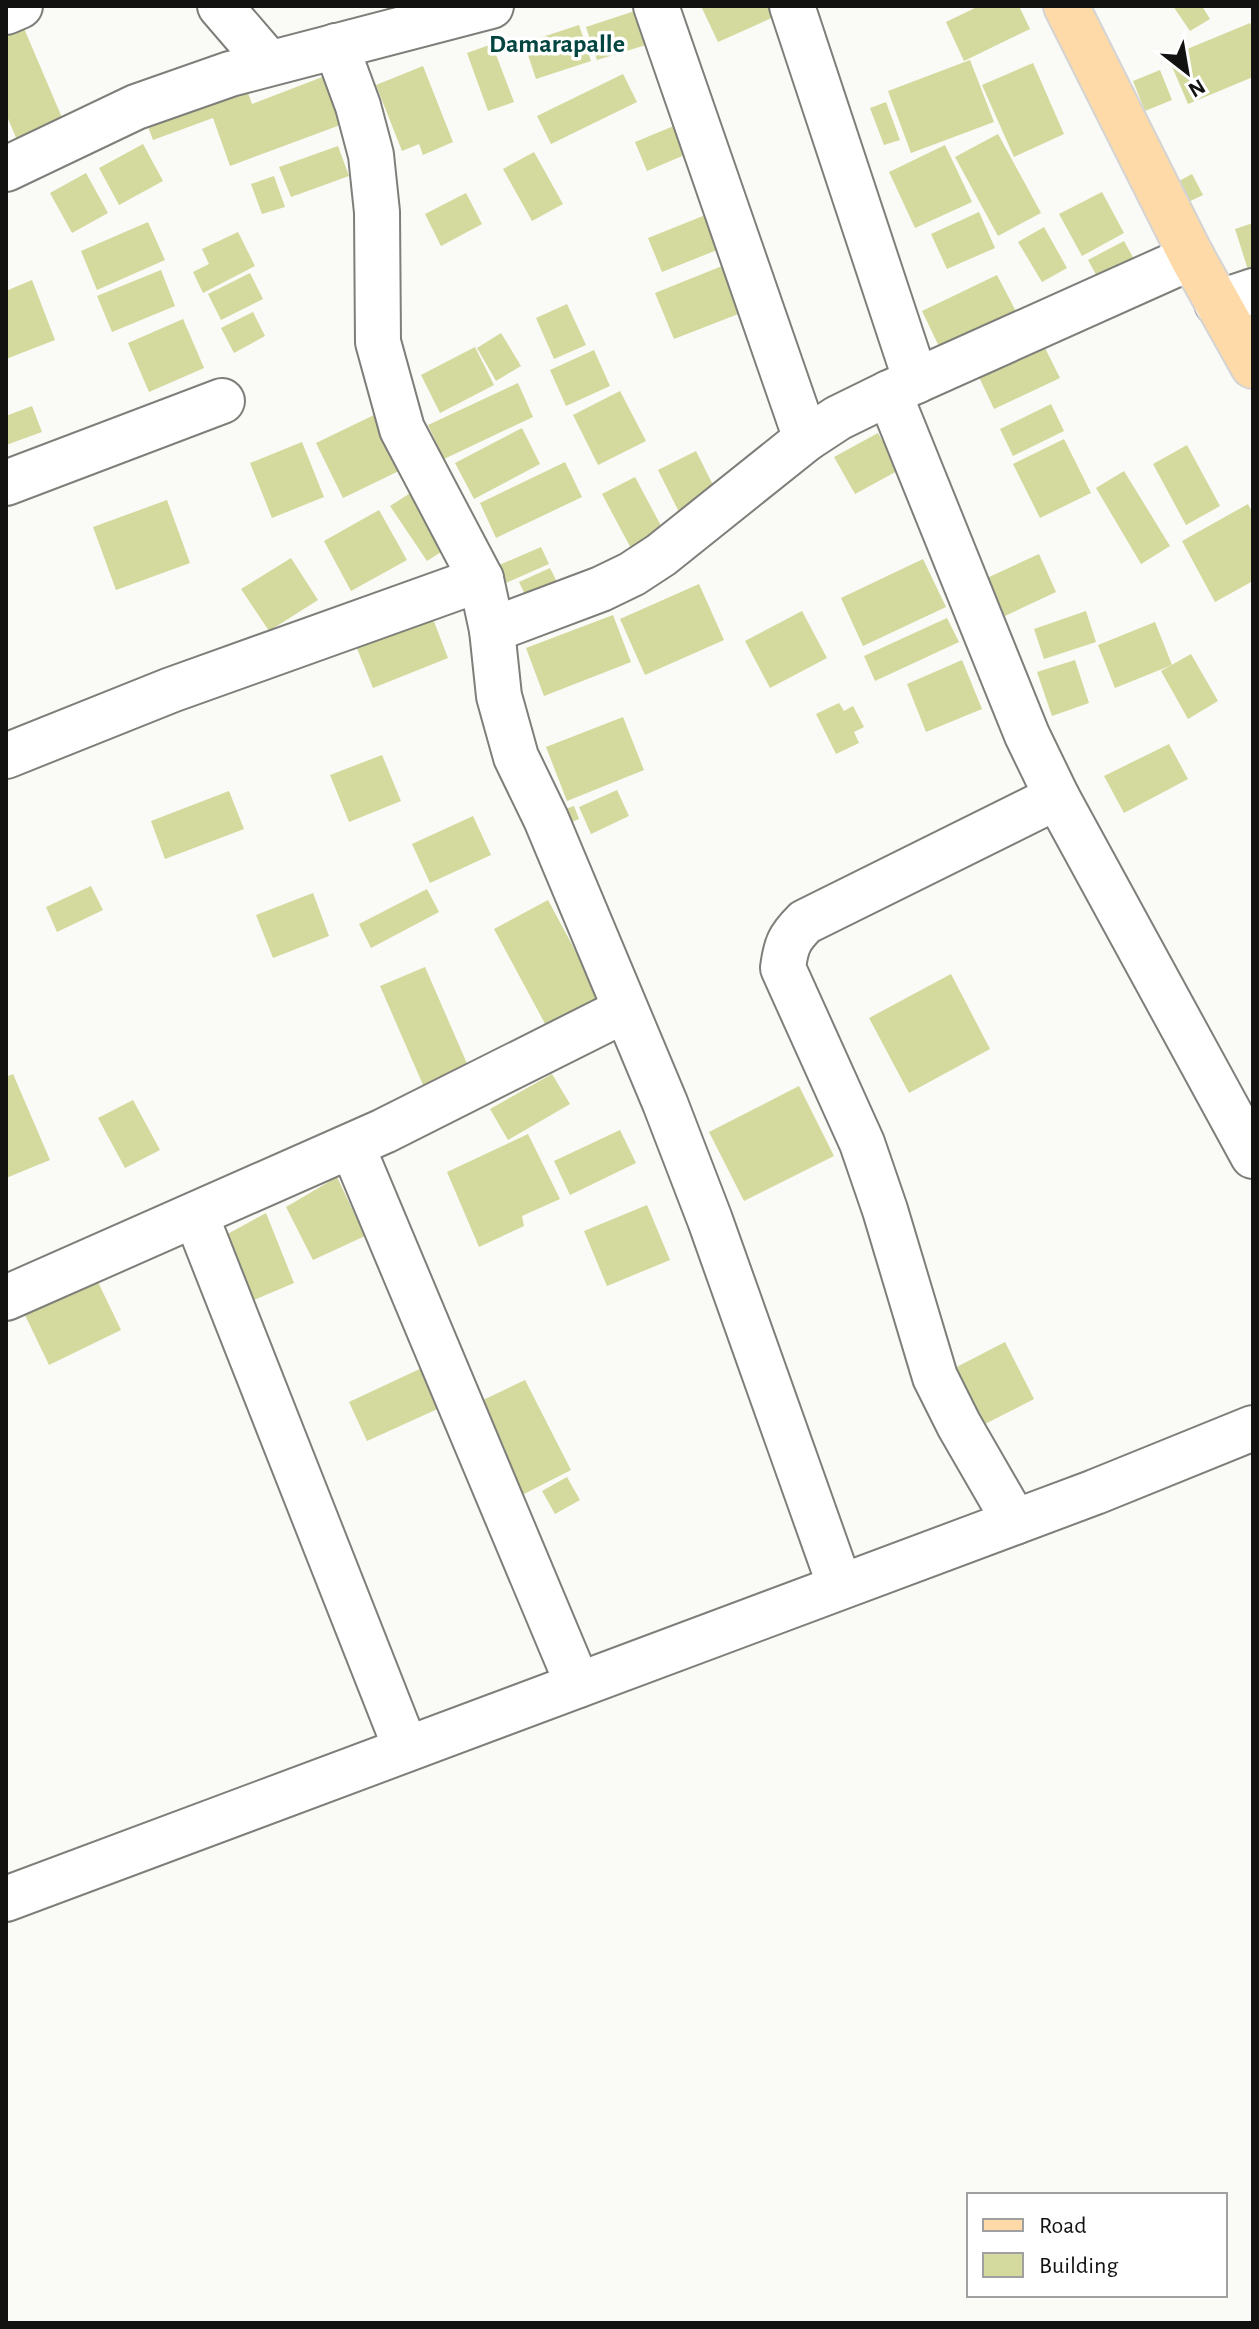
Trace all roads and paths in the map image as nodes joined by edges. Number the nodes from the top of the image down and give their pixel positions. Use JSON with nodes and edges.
{"nodes":[{"id":1,"x":20,"y":6,"type":"edge"},
{"id":2,"x":220,"y":6,"type":"edge"},
{"id":3,"x":491,"y":6,"type":"edge"},
{"id":4,"x":656,"y":6,"type":"edge"},
{"id":5,"x":792,"y":6,"type":"edge"},
{"id":6,"x":1066,"y":6,"type":"edge"},
{"id":7,"x":6,"y":12,"type":"edge"},
{"id":8,"x":336,"y":46,"type":"junction"},
{"id":9,"x":269,"y":63,"type":"junction"},
{"id":10,"x":6,"y":169,"type":"edge"},
{"id":11,"x":1192,"y":257,"type":"junction"},
{"id":12,"x":1235,"y":297,"type":"edge"},
{"id":13,"x":1253,"y":366,"type":"edge"},
{"id":14,"x":903,"y":387,"type":"junction"},
{"id":15,"x":222,"y":401,"type":"dead end"},
{"id":16,"x":806,"y":439,"type":"junction"},
{"id":17,"x":6,"y":483,"type":"edge"},
{"id":18,"x":481,"y":579,"type":"junction"},
{"id":19,"x":492,"y":630,"type":"junction"},
{"id":20,"x":6,"y":756,"type":"edge"},
{"id":21,"x":1057,"y":797,"type":"junction"},
{"id":22,"x":625,"y":1010,"type":"junction"},
{"id":23,"x":352,"y":1146,"type":"junction"},
{"id":24,"x":1253,"y":1156,"type":"edge"},
{"id":25,"x":196,"y":1216,"type":"junction"},
{"id":26,"x":6,"y":1298,"type":"edge"},
{"id":27,"x":1253,"y":1428,"type":"edge"},
{"id":28,"x":1015,"y":1522,"type":"junction"},
{"id":29,"x":840,"y":1586,"type":"junction"},
{"id":30,"x":578,"y":1685,"type":"junction"},
{"id":31,"x":406,"y":1749,"type":"junction"},
{"id":32,"x":6,"y":1899,"type":"edge"}],
"edges":[{"from":1,"to":7,"type":"street"},
{"from":2,"to":9,"type":"street"},
{"from":3,"to":8,"type":"street"},
{"from":4,"to":16,"type":"street"},
{"from":5,"to":14,"type":"street"},
{"from":6,"to":11,"type":"main road"},
{"from":8,"to":9,"type":"street"},
{"from":8,"to":18,"type":"street"},
{"from":9,"to":10,"type":"street"},
{"from":11,"to":12,"type":"main road"},
{"from":11,"to":14,"type":"street"},
{"from":12,"to":13,"type":"main road"},
{"from":14,"to":16,"type":"street"},
{"from":14,"to":21,"type":"street"},
{"from":15,"to":17,"type":"street"},
{"from":16,"to":19,"type":"street"},
{"from":18,"to":19,"type":"street"},
{"from":18,"to":20,"type":"street"},
{"from":19,"to":22,"type":"street"},
{"from":21,"to":24,"type":"street"},
{"from":21,"to":28,"type":"street"},
{"from":22,"to":23,"type":"street"},
{"from":22,"to":29,"type":"street"},
{"from":23,"to":25,"type":"street"},
{"from":23,"to":30,"type":"street"},
{"from":25,"to":26,"type":"street"},
{"from":25,"to":31,"type":"street"},
{"from":27,"to":28,"type":"street"},
{"from":28,"to":29,"type":"street"},
{"from":29,"to":30,"type":"street"},
{"from":30,"to":31,"type":"street"},
{"from":31,"to":32,"type":"street"}]}
